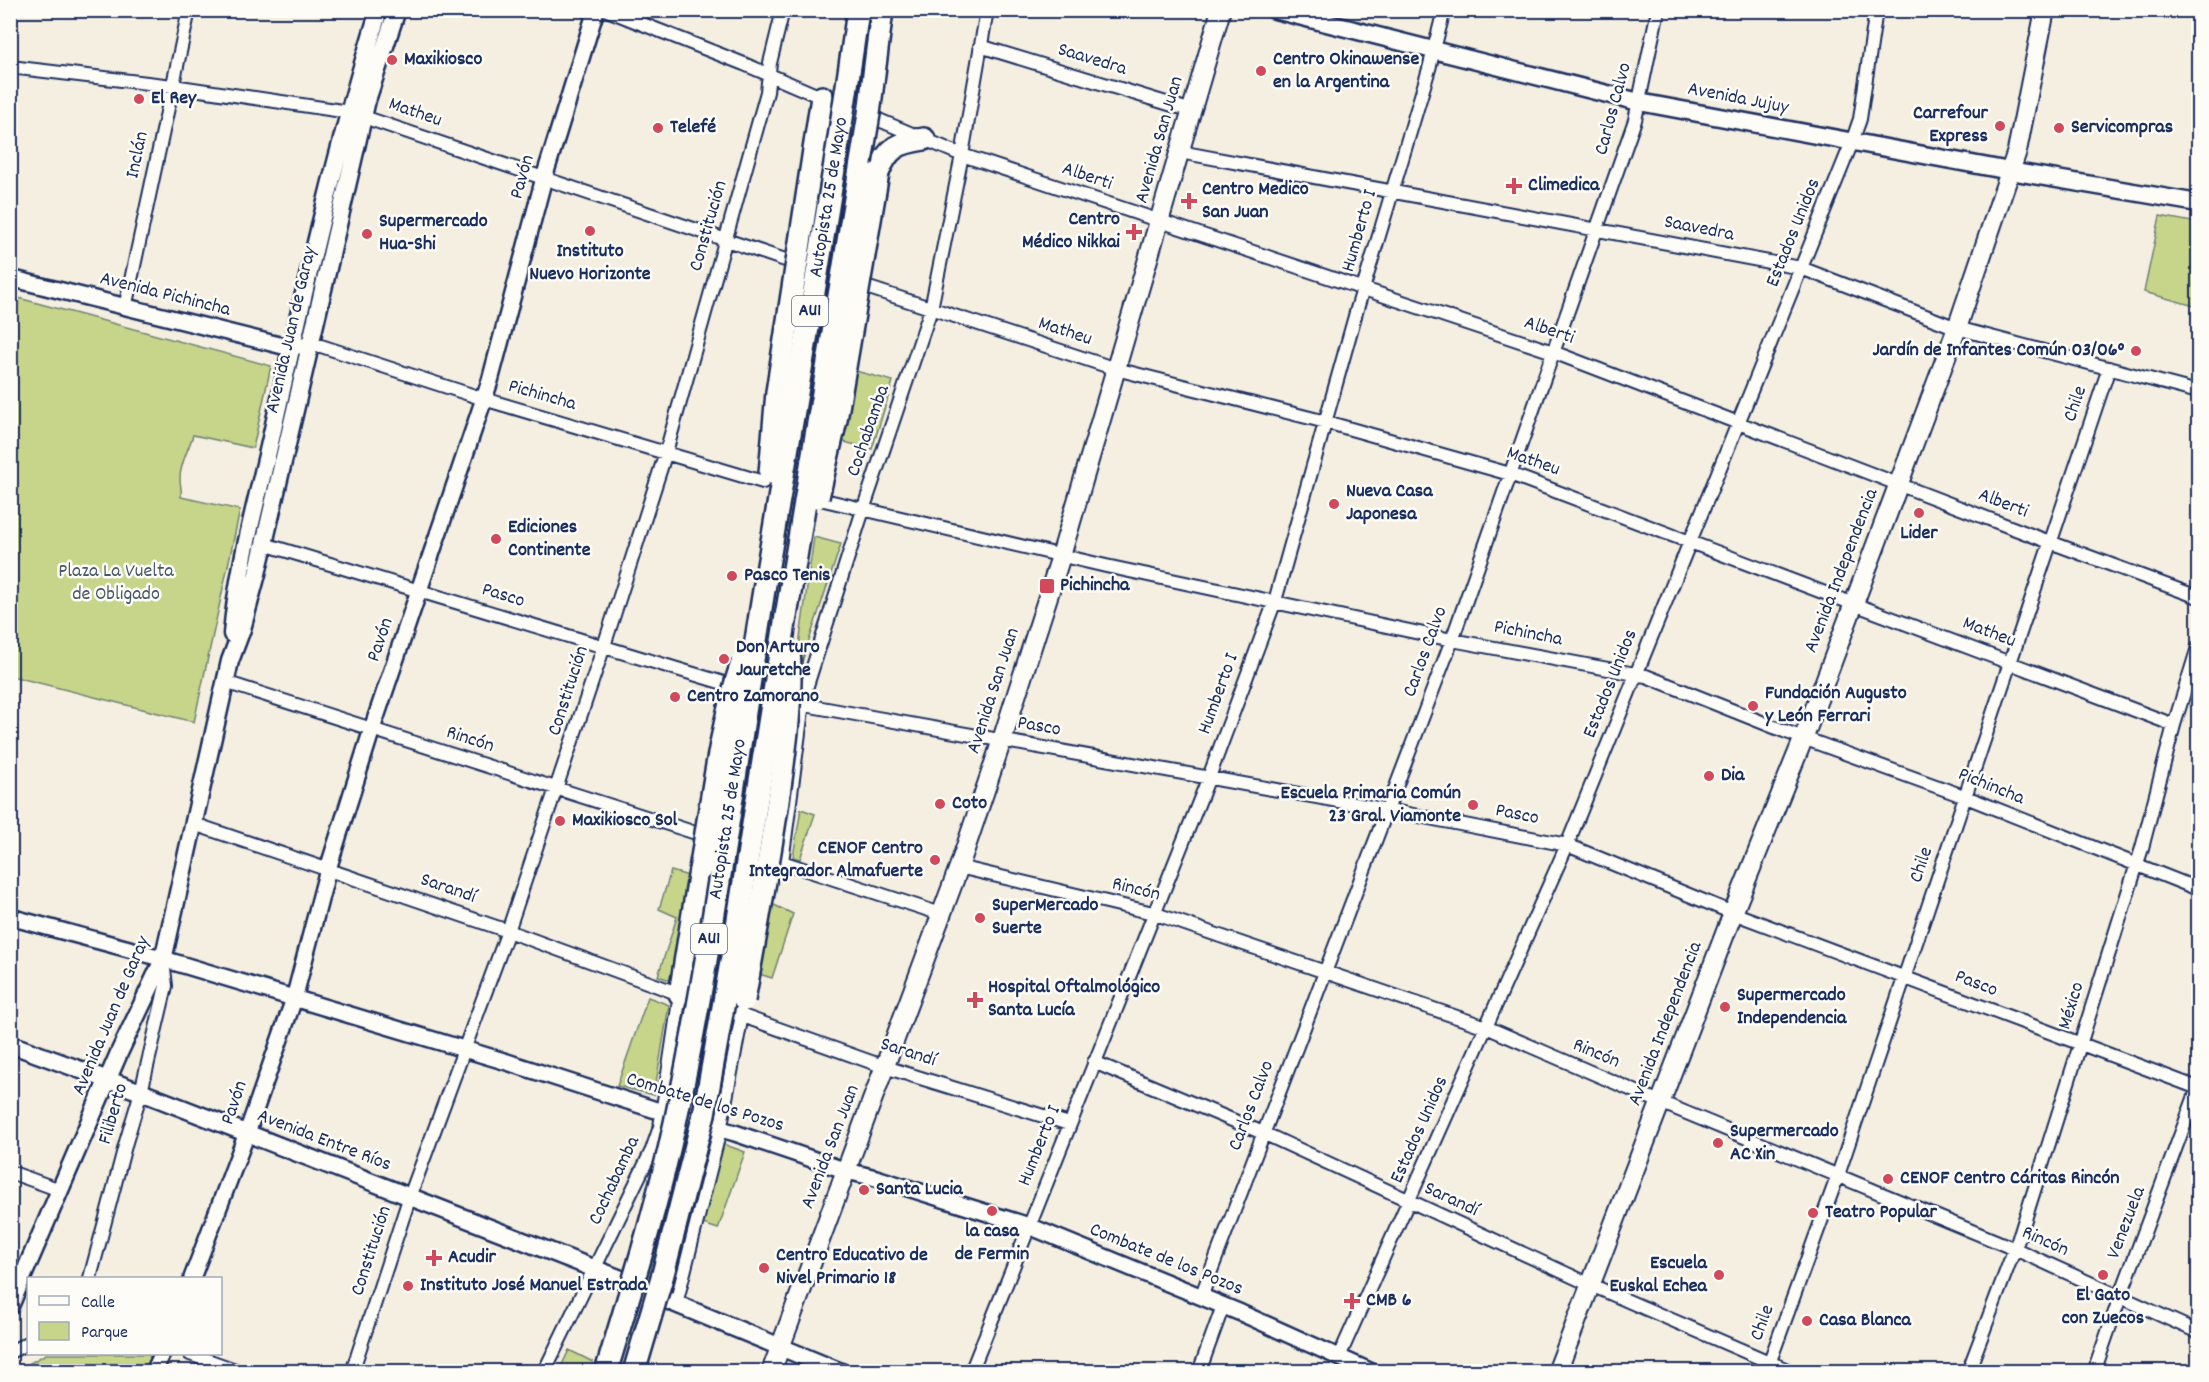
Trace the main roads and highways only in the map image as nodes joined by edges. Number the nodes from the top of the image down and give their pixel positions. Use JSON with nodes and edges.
{"nodes":[{"id":1,"x":379,"y":10,"type":"edge"},
{"id":2,"x":397,"y":10,"type":"edge"},
{"id":3,"x":858,"y":10,"type":"edge"},
{"id":4,"x":882,"y":10,"type":"edge"},
{"id":5,"x":1221,"y":10,"type":"edge"},
{"id":6,"x":1275,"y":10,"type":"edge"},
{"id":7,"x":2044,"y":10,"type":"edge"},
{"id":8,"x":825,"y":98,"type":"road end"},
{"id":9,"x":356,"y":114,"type":"junction"},
{"id":10,"x":924,"y":139,"type":"road end"},
{"id":11,"x":2010,"y":171,"type":"junction"},
{"id":12,"x":2199,"y":203,"type":"edge"},
{"id":13,"x":765,"y":584,"type":"junction"},
{"id":14,"x":791,"y":587,"type":"junction"},
{"id":15,"x":760,"y":612,"type":"junction"},
{"id":16,"x":786,"y":616,"type":"junction"},
{"id":17,"x":230,"y":661,"type":"junction"},
{"id":18,"x":683,"y":996,"type":"road end"},
{"id":19,"x":741,"y":1010,"type":"road end"},
{"id":20,"x":10,"y":1044,"type":"edge"},
{"id":21,"x":108,"y":1080,"type":"junction"},
{"id":22,"x":621,"y":1280,"type":"dead end"},
{"id":23,"x":19,"y":1289,"type":"edge"},
{"id":24,"x":673,"y":1302,"type":"road end"},
{"id":25,"x":10,"y":1306,"type":"edge"},
{"id":26,"x":780,"y":1346,"type":"junction"},
{"id":27,"x":606,"y":1371,"type":"edge"},
{"id":28,"x":634,"y":1371,"type":"edge"},
{"id":29,"x":771,"y":1371,"type":"edge"},
{"id":30,"x":841,"y":1371,"type":"edge"},
{"id":31,"x":1557,"y":1371,"type":"edge"}],
"edges":[{"from":1,"to":9,"type":"main road","name":"Avenida Juan de Garay"},
{"from":2,"to":9,"type":"main road","name":"Avenida Juan de Garay"},
{"from":3,"to":13,"type":"highway","name":"Autopista 25 de Mayo","number":"AU1","bridge":true},
{"from":4,"to":14,"type":"highway","name":"Autopista 25 de Mayo","number":"AU1","bridge":true},
{"from":5,"to":26,"type":"main road","name":"Avenida San Juan"},
{"from":6,"to":11,"type":"main road","name":"Avenida Jujuy"},
{"from":7,"to":11,"type":"main road","name":"Avenida Independencia"},
{"from":8,"to":13,"type":"highway","bridge":true},
{"from":9,"to":17,"type":"main road","name":"Avenida Juan de Garay"},
{"from":9,"to":17,"type":"main road","name":"Avenida Juan de Garay"},
{"from":10,"to":14,"type":"highway","bridge":true},
{"from":11,"to":12,"type":"main road","name":"Avenida Jujuy"},
{"from":11,"to":31,"type":"main road","name":"Avenida Independencia"},
{"from":13,"to":15,"type":"highway","name":"Autopista 25 de Mayo","number":"AU1","bridge":true},
{"from":14,"to":16,"type":"highway","name":"Autopista 25 de Mayo","number":"AU1"},
{"from":15,"to":18,"type":"highway","bridge":true},
{"from":15,"to":27,"type":"highway","name":"Autopista 25 de Mayo","number":"AU1","bridge":true},
{"from":16,"to":19,"type":"highway","bridge":true},
{"from":16,"to":28,"type":"highway","name":"Autopista 25 de Mayo","number":"AU1","bridge":true},
{"from":17,"to":21,"type":"main road","name":"Avenida Juan de Garay"},
{"from":20,"to":21,"type":"main road","name":"Avenida Entre Ríos"},
{"from":21,"to":22,"type":"main road","name":"Avenida Entre Ríos"},
{"from":21,"to":23,"type":"main road","name":"Avenida Juan de Garay"},
{"from":23,"to":25,"type":"main road","name":"Avenida Juan de Garay"},
{"from":24,"to":26,"type":"main road"},
{"from":26,"to":29,"type":"main road","name":"Avenida San Juan"},
{"from":26,"to":30,"type":"main road"}]}
